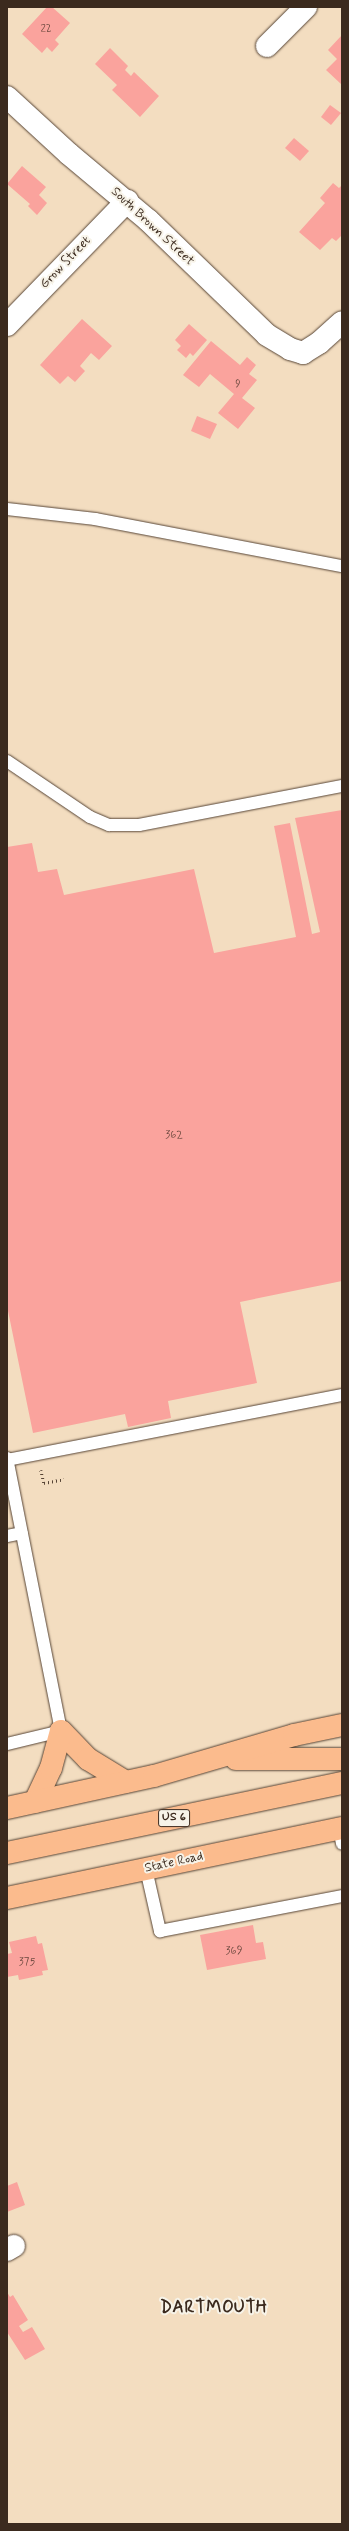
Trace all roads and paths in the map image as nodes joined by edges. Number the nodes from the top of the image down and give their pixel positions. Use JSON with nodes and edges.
{"nodes":[{"id":1,"x":306,"y":7,"type":"edge"},
{"id":2,"x":267,"y":46,"type":"dead end"},
{"id":3,"x":7,"y":97,"type":"edge"},
{"id":4,"x":127,"y":201,"type":"junction"},
{"id":5,"x":342,"y":322,"type":"edge"},
{"id":6,"x":7,"y":325,"type":"edge"},
{"id":7,"x":7,"y":509,"type":"edge"},
{"id":8,"x":342,"y":566,"type":"edge"},
{"id":9,"x":7,"y":761,"type":"edge"},
{"id":10,"x":342,"y":786,"type":"edge"},
{"id":11,"x":342,"y":1395,"type":"edge"},
{"id":12,"x":7,"y":1459,"type":"edge"},
{"id":13,"x":41,"y":1470,"type":"dead end"},
{"id":14,"x":64,"y":1480,"type":"dead end"},
{"id":15,"x":22,"y":1533,"type":"junction"},
{"id":16,"x":7,"y":1536,"type":"edge"},
{"id":17,"x":342,"y":1725,"type":"edge"},
{"id":18,"x":61,"y":1731,"type":"junction"},
{"id":19,"x":7,"y":1744,"type":"edge"},
{"id":20,"x":217,"y":1758,"type":"junction"},
{"id":21,"x":342,"y":1759,"type":"edge"},
{"id":22,"x":126,"y":1782,"type":"junction"},
{"id":23,"x":342,"y":1783,"type":"edge"},
{"id":24,"x":35,"y":1802,"type":"junction"},
{"id":25,"x":7,"y":1808,"type":"edge"},
{"id":26,"x":341,"y":1833,"type":"edge"},
{"id":27,"x":7,"y":1853,"type":"edge"},
{"id":28,"x":146,"y":1869,"type":"junction"},
{"id":29,"x":342,"y":1896,"type":"edge"},
{"id":30,"x":7,"y":1898,"type":"edge"}],
"edges":[{"from":1,"to":2,"type":"street"},
{"from":3,"to":4,"type":"street","name":"South Brown Street"},
{"from":4,"to":5,"type":"street","name":"South Brown Street"},
{"from":4,"to":6,"type":"street","name":"Grow Street"},
{"from":7,"to":8,"type":"lane"},
{"from":9,"to":10,"type":"lane"},
{"from":11,"to":12,"type":"lane"},
{"from":12,"to":15,"type":"lane"},
{"from":13,"to":14,"type":"path"},
{"from":15,"to":16,"type":"lane"},
{"from":15,"to":18,"type":"lane"},
{"from":17,"to":20,"type":"main road"},
{"from":18,"to":19,"type":"lane"},
{"from":18,"to":22,"type":"main road"},
{"from":18,"to":24,"type":"main road"},
{"from":20,"to":21,"type":"main road"},
{"from":20,"to":22,"type":"main road"},
{"from":22,"to":24,"type":"main road"},
{"from":23,"to":27,"type":"main road","number":"US 6"},
{"from":24,"to":25,"type":"main road"},
{"from":26,"to":28,"type":"main road","name":"State Road"},
{"from":28,"to":29,"type":"lane"},
{"from":28,"to":30,"type":"main road","name":"State Road"}]}
